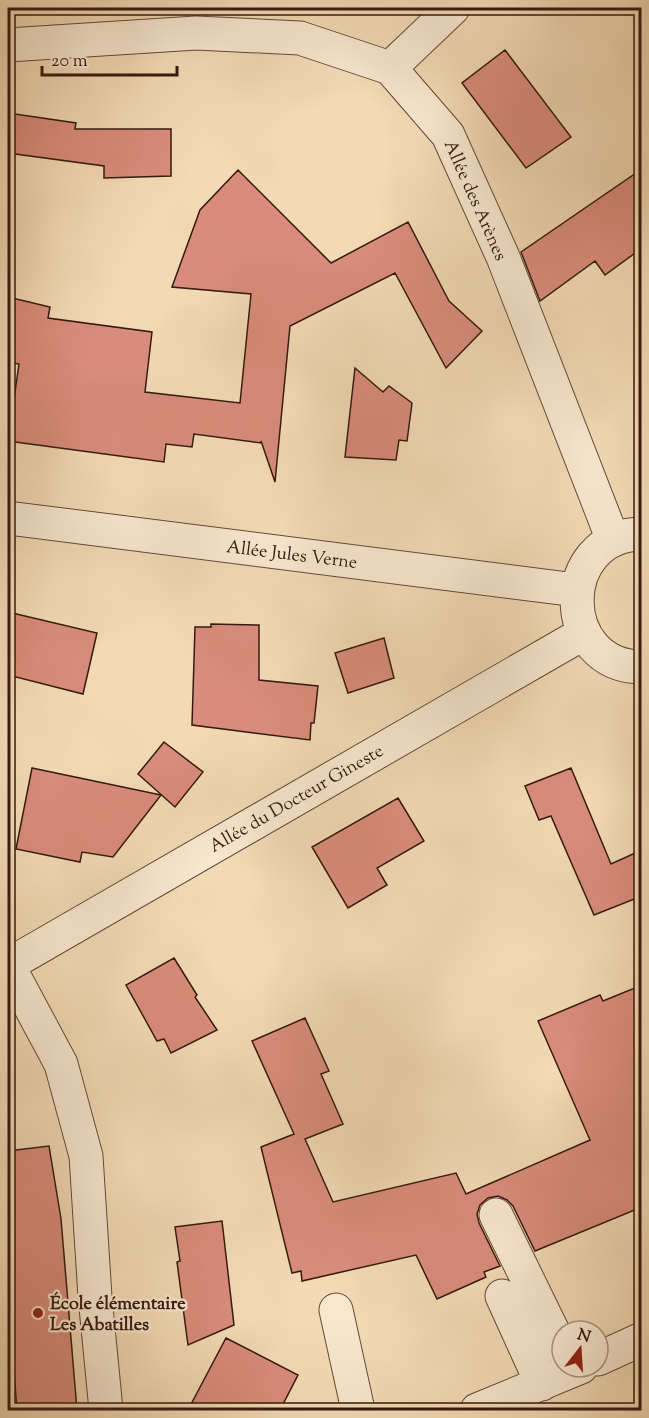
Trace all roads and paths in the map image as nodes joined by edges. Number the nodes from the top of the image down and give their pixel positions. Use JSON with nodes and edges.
{"nodes":[{"id":1,"x":453,"y":8,"type":"edge"},
{"id":2,"x":8,"y":45,"type":"edge"},
{"id":3,"x":390,"y":68,"type":"junction"},
{"id":4,"x":8,"y":518,"type":"edge"},
{"id":5,"x":627,"y":537,"type":"edge"},
{"id":6,"x":576,"y":590,"type":"junction"},
{"id":7,"x":584,"y":633,"type":"junction"},
{"id":8,"x":642,"y":667,"type":"edge"},
{"id":9,"x":8,"y":965,"type":"edge"},
{"id":10,"x":496,"y":1215,"type":"dead end"},
{"id":11,"x":502,"y":1296,"type":"dead end"},
{"id":12,"x":336,"y":1310,"type":"dead end"},
{"id":13,"x":553,"y":1319,"type":"edge"},
{"id":14,"x":642,"y":1339,"type":"edge"},
{"id":15,"x":610,"y":1351,"type":"edge"},
{"id":16,"x":550,"y":1379,"type":"edge"},
{"id":17,"x":542,"y":1384,"type":"junction"},
{"id":18,"x":106,"y":1410,"type":"edge"},
{"id":19,"x":358,"y":1410,"type":"edge"},
{"id":20,"x":477,"y":1410,"type":"edge"}],
"edges":[{"from":1,"to":3,"type":"street"},
{"from":2,"to":3,"type":"street"},
{"from":3,"to":5,"type":"street","name":"Allée des Arènes"},
{"from":4,"to":6,"type":"street","name":"Allée Jules Verne"},
{"from":5,"to":6,"type":"street"},
{"from":6,"to":7,"type":"street"},
{"from":7,"to":8,"type":"street"},
{"from":7,"to":9,"type":"street","name":"Allée du Docteur Gineste"},
{"from":9,"to":18,"type":"street"},
{"from":10,"to":13,"type":"street"},
{"from":11,"to":17,"type":"street"},
{"from":12,"to":19,"type":"street"},
{"from":14,"to":15,"type":"street"},
{"from":16,"to":17,"type":"street"},
{"from":17,"to":20,"type":"street"}]}
